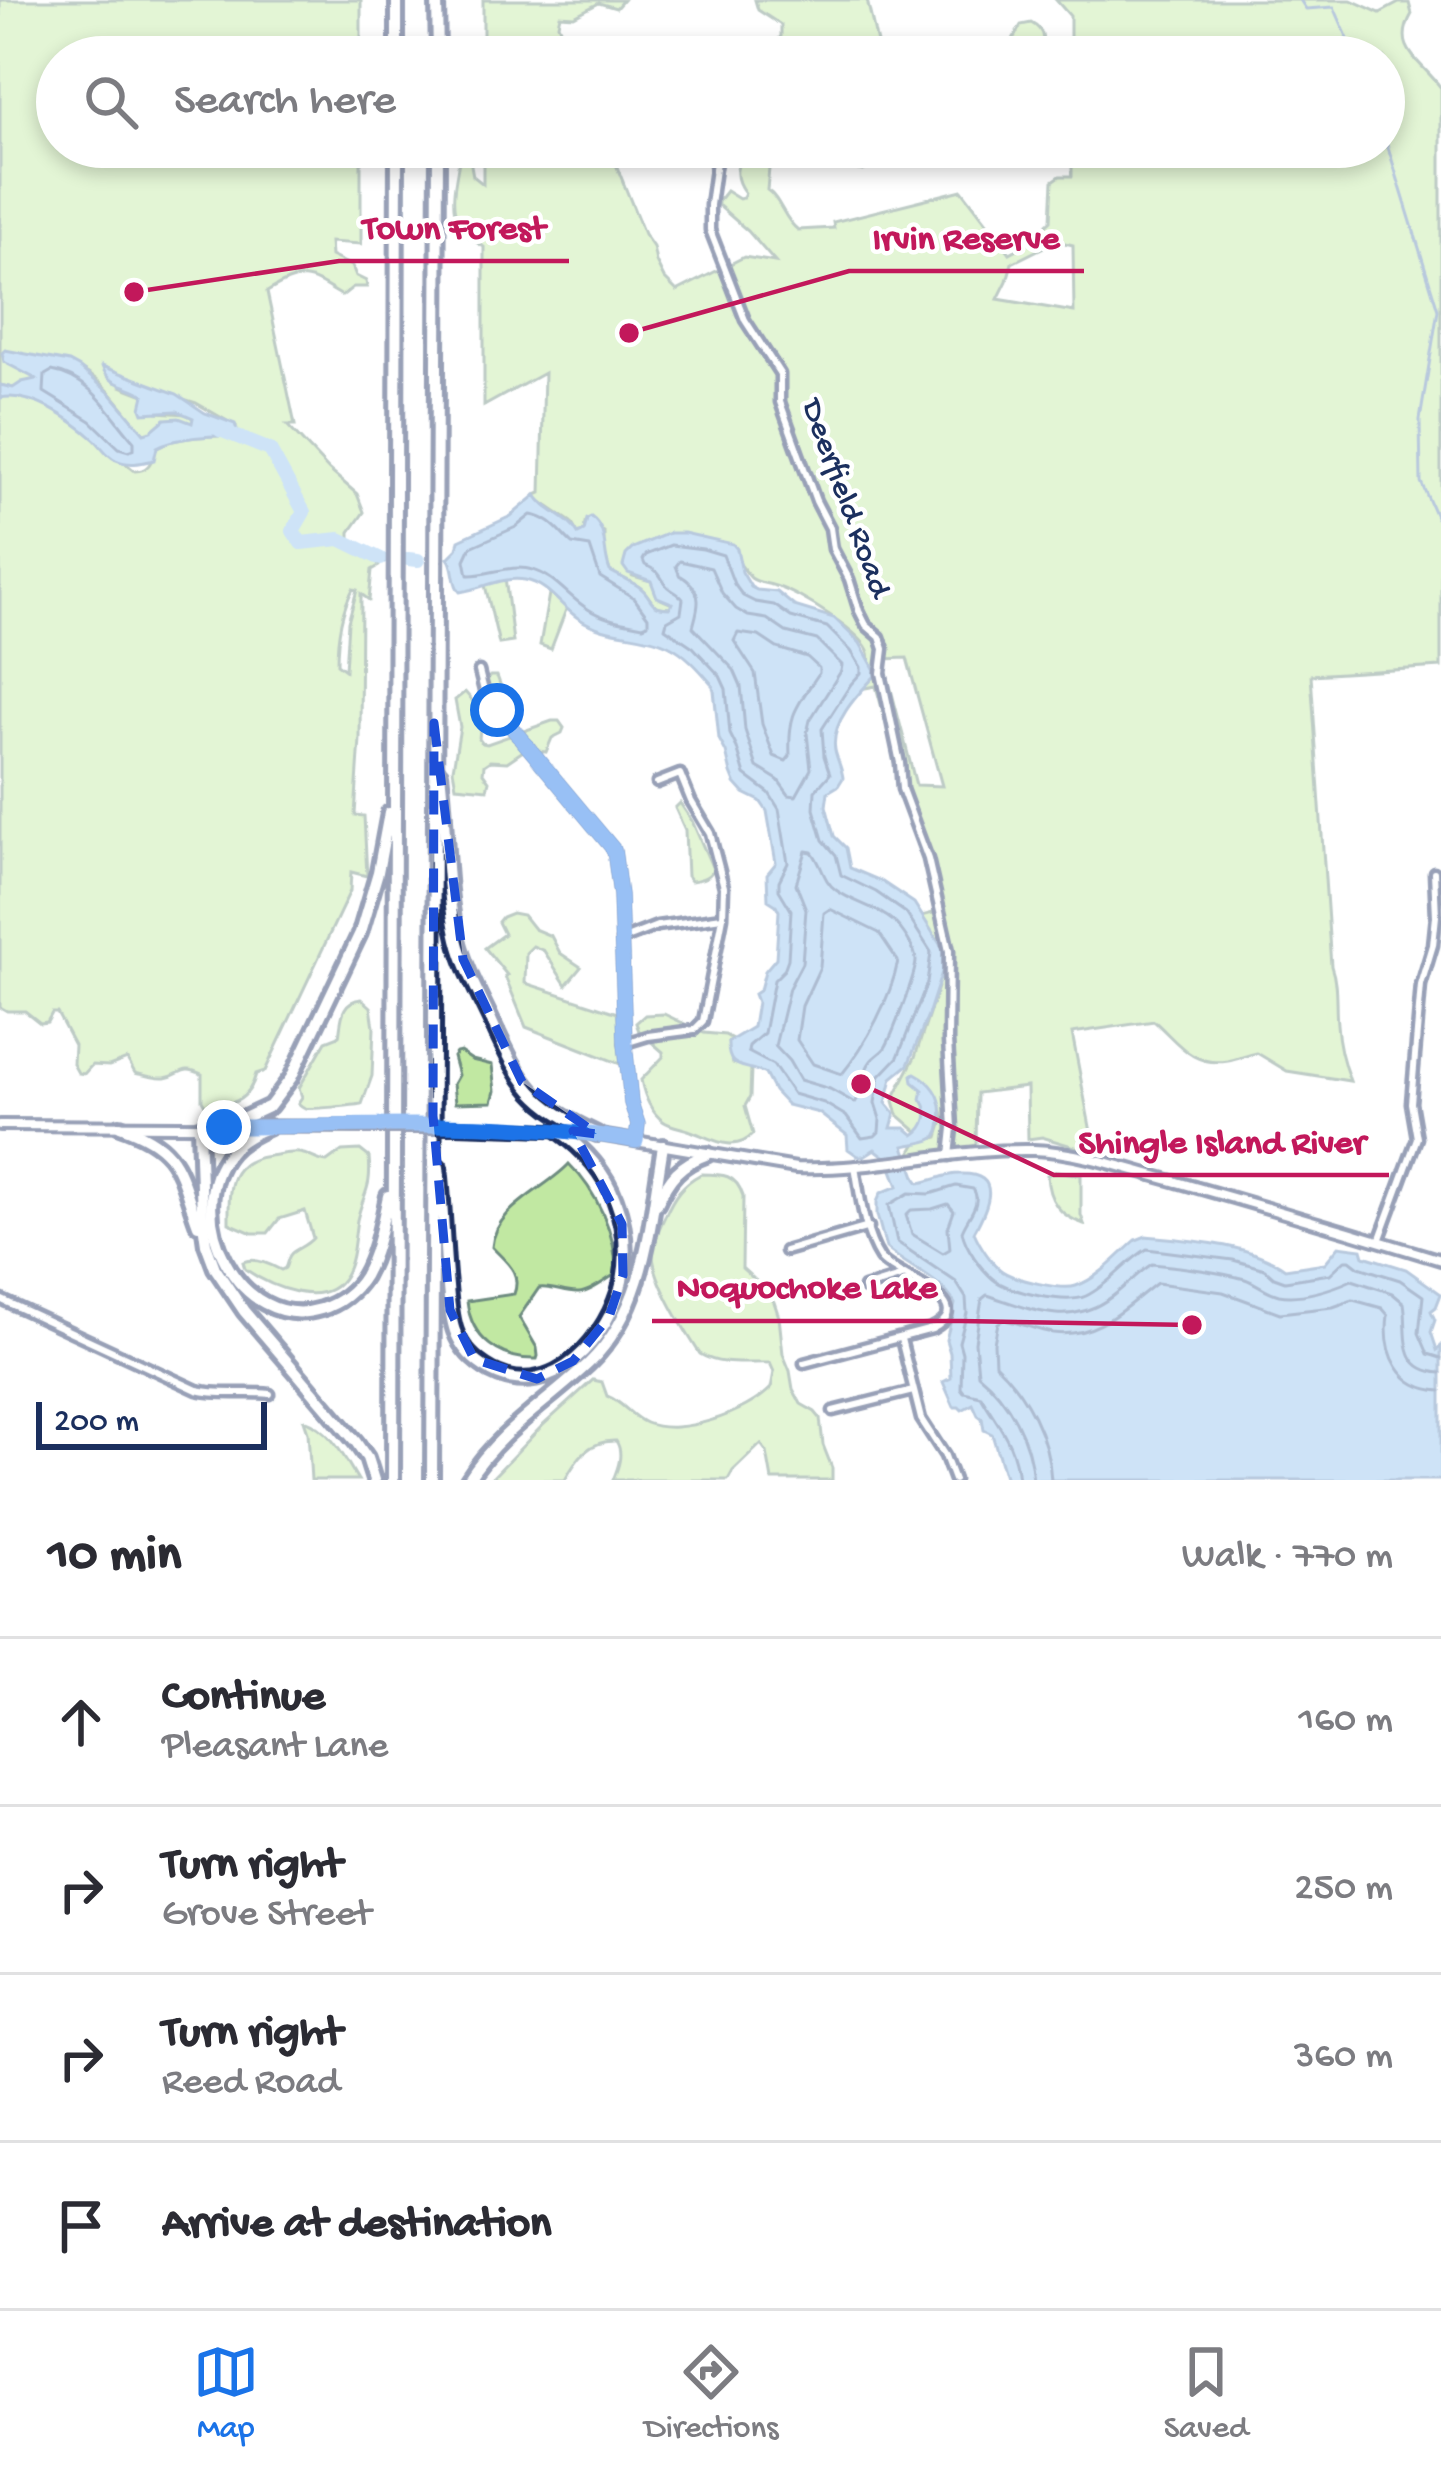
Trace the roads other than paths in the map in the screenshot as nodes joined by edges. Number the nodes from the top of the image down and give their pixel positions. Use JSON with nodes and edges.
{"nodes":[{"id":1,"x":398,"y":0,"type":"edge"},
{"id":2,"x":437,"y":0,"type":"edge"},
{"id":3,"x":398,"y":36,"type":"edge"},
{"id":4,"x":438,"y":36,"type":"edge"},
{"id":5,"x":398,"y":168,"type":"edge"},
{"id":6,"x":438,"y":168,"type":"edge"},
{"id":7,"x":715,"y":168,"type":"edge"},
{"id":8,"x":479,"y":671,"type":"dead end"},
{"id":9,"x":434,"y":723,"type":"junction"},
{"id":10,"x":394,"y":780,"type":"junction"},
{"id":11,"x":657,"y":783,"type":"dead end"},
{"id":12,"x":1434,"y":872,"type":"dead end"},
{"id":13,"x":723,"y":917,"type":"junction"},
{"id":14,"x":621,"y":940,"type":"junction"},
{"id":15,"x":625,"y":1043,"type":"junction"},
{"id":16,"x":434,"y":1116,"type":"junction"},
{"id":17,"x":0,"y":1125,"type":"edge"},
{"id":18,"x":120,"y":1126,"type":"junction"},
{"id":19,"x":199,"y":1127,"type":"junction"},
{"id":20,"x":224,"y":1127,"type":"junction"},
{"id":21,"x":269,"y":1127,"type":"junction"},
{"id":22,"x":558,"y":1130,"type":"junction"},
{"id":23,"x":597,"y":1134,"type":"junction"},
{"id":24,"x":636,"y":1141,"type":"junction"},
{"id":25,"x":662,"y":1146,"type":"junction"},
{"id":26,"x":707,"y":1154,"type":"junction"},
{"id":27,"x":950,"y":1156,"type":"junction"},
{"id":28,"x":855,"y":1166,"type":"junction"},
{"id":29,"x":394,"y":1169,"type":"junction"},
{"id":30,"x":651,"y":1217,"type":"junction"},
{"id":31,"x":869,"y":1228,"type":"junction"},
{"id":32,"x":1379,"y":1241,"type":"junction"},
{"id":33,"x":206,"y":1244,"type":"junction"},
{"id":34,"x":785,"y":1251,"type":"dead end"},
{"id":35,"x":1441,"y":1260,"type":"edge"},
{"id":36,"x":903,"y":1276,"type":"junction"},
{"id":37,"x":864,"y":1288,"type":"dead end"},
{"id":38,"x":0,"y":1299,"type":"edge"},
{"id":39,"x":901,"y":1337,"type":"junction"},
{"id":40,"x":804,"y":1364,"type":"dead end"},
{"id":41,"x":913,"y":1391,"type":"junction"},
{"id":42,"x":271,"y":1394,"type":"dead end"},
{"id":43,"x":833,"y":1411,"type":"dead end"},
{"id":44,"x":374,"y":1480,"type":"edge"},
{"id":45,"x":393,"y":1480,"type":"edge"},
{"id":46,"x":432,"y":1480,"type":"edge"},
{"id":47,"x":468,"y":1480,"type":"edge"},
{"id":48,"x":954,"y":1480,"type":"edge"}],
"edges":[{"from":1,"to":3,"type":"highway"},
{"from":2,"to":4,"type":"highway"},
{"from":5,"to":10,"type":"highway"},
{"from":6,"to":9,"type":"highway"},
{"from":7,"to":27,"type":"street","name":"Deerfield Road"},
{"from":8,"to":14,"type":"street"},
{"from":9,"to":16,"type":"highway"},
{"from":9,"to":23,"type":"highway"},
{"from":10,"to":20,"type":"highway"},
{"from":10,"to":29,"type":"highway"},
{"from":11,"to":13,"type":"street"},
{"from":12,"to":32,"type":"street"},
{"from":13,"to":14,"type":"street"},
{"from":13,"to":15,"type":"street"},
{"from":14,"to":15,"type":"street"},
{"from":15,"to":24,"type":"street"},
{"from":16,"to":22,"type":"highway"},
{"from":16,"to":46,"type":"highway"},
{"from":17,"to":18,"type":"street"},
{"from":18,"to":19,"type":"street"},
{"from":18,"to":33,"type":"highway"},
{"from":19,"to":20,"type":"street"},
{"from":19,"to":33,"type":"highway"},
{"from":20,"to":21,"type":"street"},
{"from":21,"to":22,"type":"street","bridge":true},
{"from":21,"to":29,"type":"highway"},
{"from":22,"to":23,"type":"street"},
{"from":23,"to":24,"type":"street"},
{"from":24,"to":25,"type":"street"},
{"from":25,"to":26,"type":"street"},
{"from":25,"to":30,"type":"highway"},
{"from":26,"to":28,"type":"street"},
{"from":26,"to":30,"type":"highway"},
{"from":27,"to":28,"type":"street"},
{"from":27,"to":32,"type":"street"},
{"from":28,"to":31,"type":"street"},
{"from":29,"to":45,"type":"highway"},
{"from":30,"to":47,"type":"highway"},
{"from":31,"to":34,"type":"street"},
{"from":31,"to":36,"type":"street"},
{"from":32,"to":35,"type":"street"},
{"from":33,"to":44,"type":"highway"},
{"from":36,"to":37,"type":"street"},
{"from":36,"to":39,"type":"street"},
{"from":38,"to":42,"type":"street"},
{"from":39,"to":40,"type":"street"},
{"from":39,"to":41,"type":"street"},
{"from":41,"to":43,"type":"street"},
{"from":41,"to":48,"type":"street"}]}
